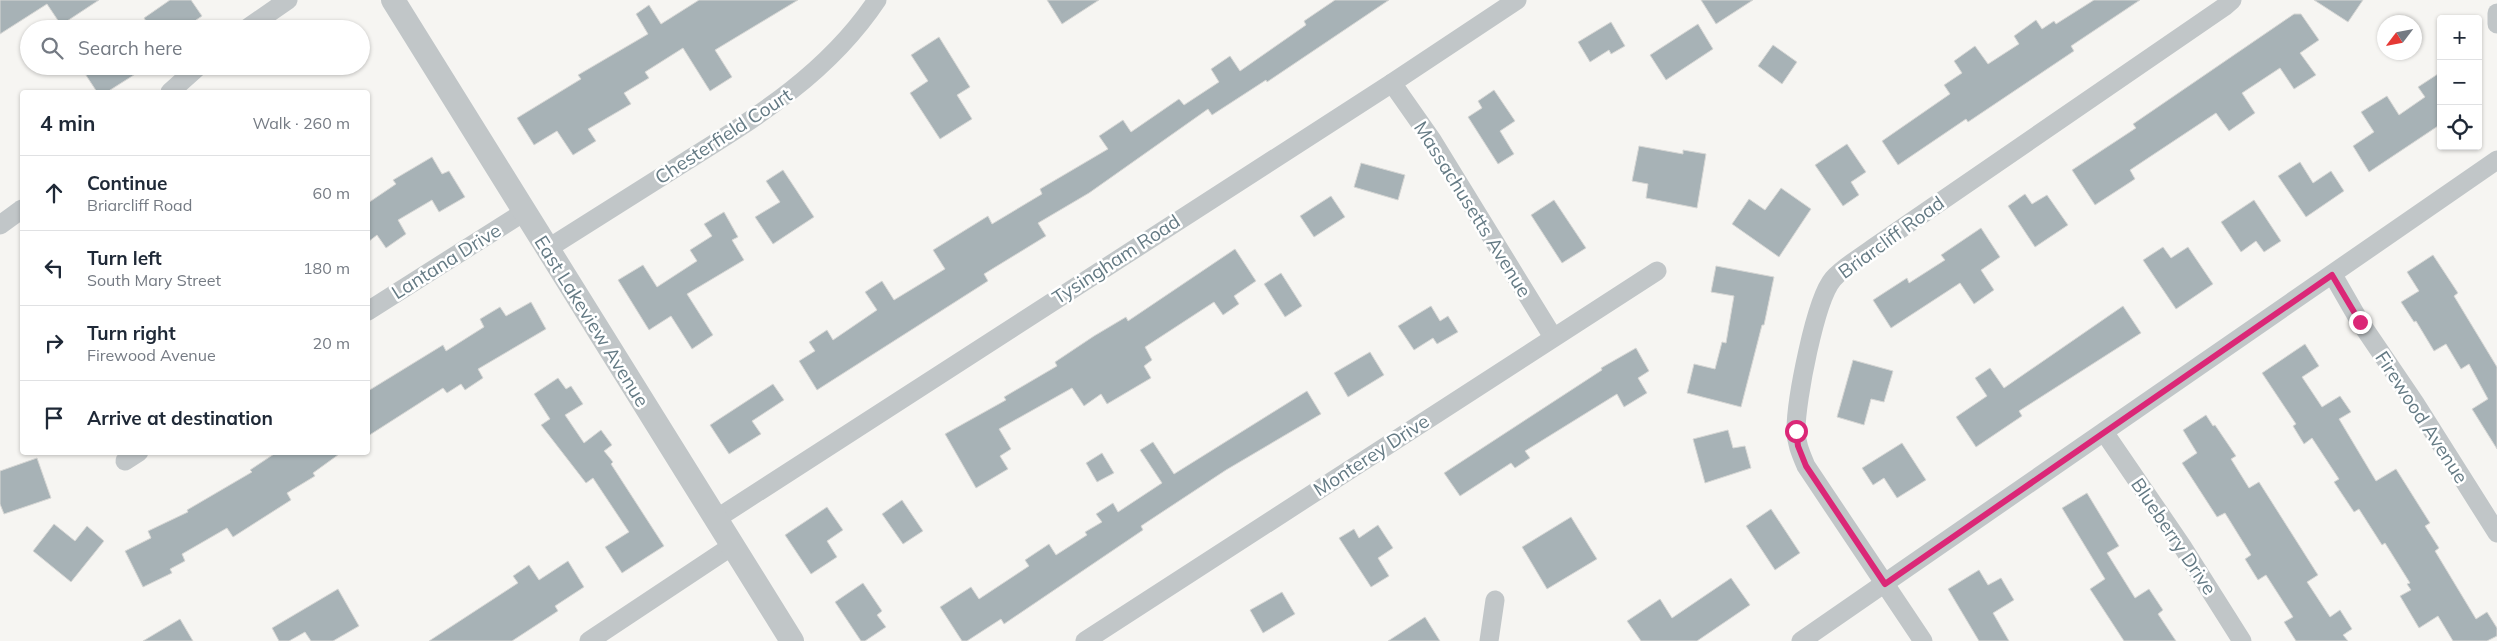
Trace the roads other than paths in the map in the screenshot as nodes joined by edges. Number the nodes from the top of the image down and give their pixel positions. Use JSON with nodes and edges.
{"nodes":[{"id":1,"x":288,"y":0,"type":"edge"},
{"id":2,"x":393,"y":0,"type":"edge"},
{"id":3,"x":877,"y":0,"type":"edge"},
{"id":4,"x":1516,"y":0,"type":"edge"},
{"id":5,"x":2232,"y":0,"type":"edge"},
{"id":6,"x":2497,"y":13,"type":"edge"},
{"id":7,"x":259,"y":20,"type":"edge"},
{"id":8,"x":2497,"y":24,"type":"edge"},
{"id":9,"x":189,"y":75,"type":"edge"},
{"id":10,"x":1392,"y":83,"type":"junction"},
{"id":11,"x":172,"y":90,"type":"edge"},
{"id":12,"x":2497,"y":160,"type":"edge"},
{"id":13,"x":20,"y":211,"type":"edge"},
{"id":14,"x":524,"y":212,"type":"junction"},
{"id":15,"x":0,"y":225,"type":"edge"},
{"id":16,"x":547,"y":249,"type":"junction"},
{"id":17,"x":1657,"y":271,"type":"dead end"},
{"id":18,"x":2332,"y":275,"type":"junction"},
{"id":19,"x":370,"y":310,"type":"edge"},
{"id":20,"x":1553,"y":337,"type":"junction"},
{"id":21,"x":2104,"y":432,"type":"junction"},
{"id":22,"x":716,"y":519,"type":"junction"},
{"id":23,"x":2497,"y":533,"type":"edge"},
{"id":24,"x":732,"y":546,"type":"junction"},
{"id":25,"x":1885,"y":584,"type":"junction"},
{"id":26,"x":1495,"y":600,"type":"dead end"},
{"id":27,"x":589,"y":641,"type":"edge"},
{"id":28,"x":792,"y":641,"type":"edge"},
{"id":29,"x":1085,"y":641,"type":"edge"},
{"id":30,"x":1489,"y":641,"type":"edge"},
{"id":31,"x":1801,"y":641,"type":"edge"},
{"id":32,"x":1923,"y":641,"type":"edge"},
{"id":33,"x":2242,"y":641,"type":"edge"}],
"edges":[{"from":1,"to":7,"type":"street"},
{"from":2,"to":14,"type":"street","name":"East Lakeview Avenue"},
{"from":3,"to":16,"type":"street","name":"Chesterfield Court"},
{"from":4,"to":10,"type":"street","name":"Tysingham Road"},
{"from":5,"to":25,"type":"street","name":"Briarcliff Road"},
{"from":6,"to":8,"type":"street"},
{"from":9,"to":11,"type":"street"},
{"from":10,"to":20,"type":"street","name":"Massachusetts Avenue"},
{"from":10,"to":22,"type":"street","name":"Tysingham Road"},
{"from":12,"to":18,"type":"street"},
{"from":13,"to":15,"type":"street"},
{"from":14,"to":16,"type":"street","name":"East Lakeview Avenue"},
{"from":14,"to":19,"type":"street","name":"Lantana Drive"},
{"from":16,"to":22,"type":"street","name":"East Lakeview Avenue"},
{"from":17,"to":20,"type":"street","name":"Monterey Drive"},
{"from":18,"to":21,"type":"street"},
{"from":18,"to":23,"type":"street","name":"Firewood Avenue"},
{"from":20,"to":29,"type":"street","name":"Monterey Drive"},
{"from":21,"to":25,"type":"street"},
{"from":21,"to":33,"type":"street","name":"Blueberry Drive"},
{"from":22,"to":24,"type":"street","name":"East Lakeview Avenue"},
{"from":24,"to":27,"type":"street"},
{"from":24,"to":28,"type":"street","name":"East Lakeview Avenue"},
{"from":25,"to":31,"type":"street"},
{"from":25,"to":32,"type":"street","name":"Briarcliff Road"},
{"from":26,"to":30,"type":"street"}]}
